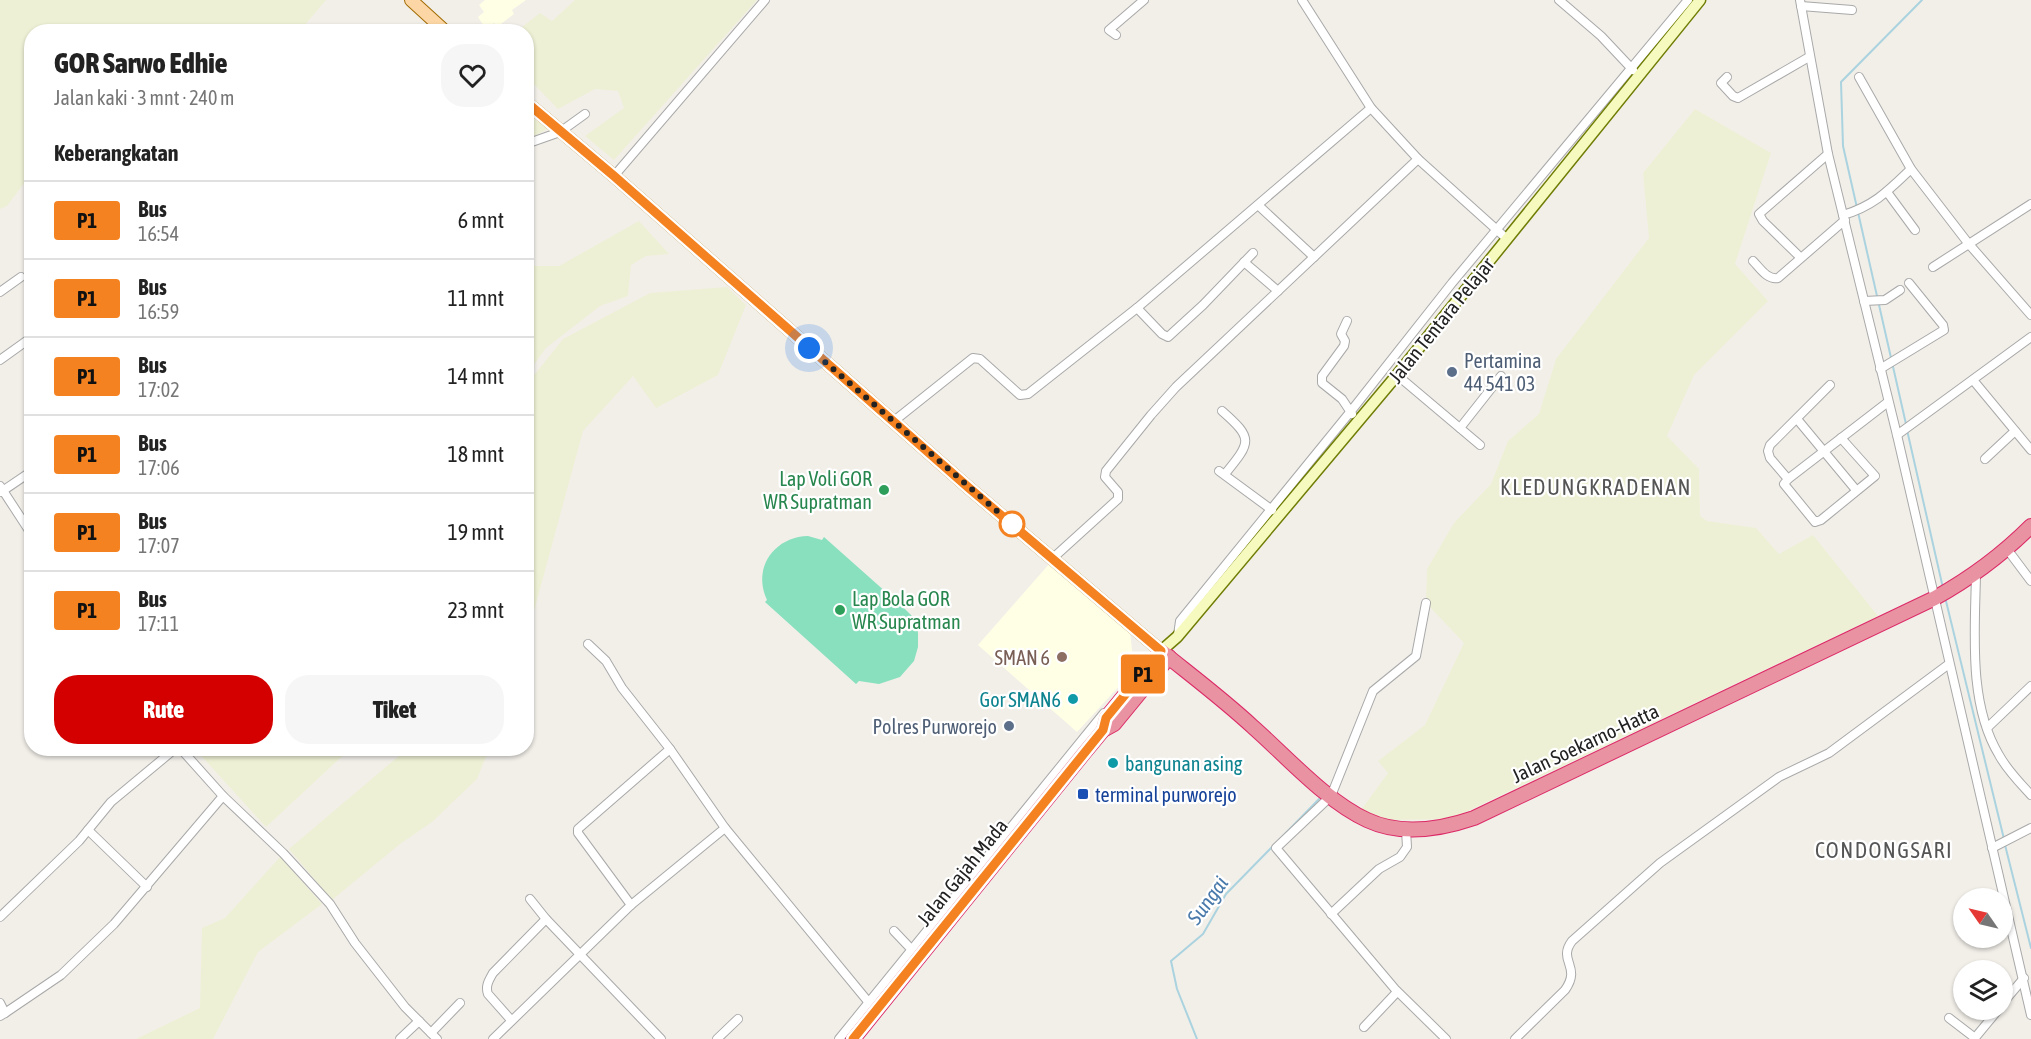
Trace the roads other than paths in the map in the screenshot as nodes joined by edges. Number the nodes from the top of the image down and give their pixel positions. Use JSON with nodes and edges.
{"nodes":[{"id":1,"x":411,"y":0,"type":"edge"},
{"id":2,"x":765,"y":0,"type":"edge"},
{"id":3,"x":1144,"y":0,"type":"edge"},
{"id":4,"x":1302,"y":0,"type":"edge"},
{"id":5,"x":1559,"y":0,"type":"edge"},
{"id":6,"x":1688,"y":0,"type":"edge"},
{"id":7,"x":1700,"y":0,"type":"edge"},
{"id":8,"x":1801,"y":3,"type":"edge"},
{"id":9,"x":1852,"y":10,"type":"dead end"},
{"id":10,"x":437,"y":24,"type":"edge"},
{"id":11,"x":1116,"y":35,"type":"dead end"},
{"id":12,"x":1809,"y":57,"type":"junction"},
{"id":13,"x":1635,"y":71,"type":"junction"},
{"id":14,"x":1727,"y":77,"type":"dead end"},
{"id":15,"x":1859,"y":77,"type":"dead end"},
{"id":16,"x":1371,"y":108,"type":"junction"},
{"id":17,"x":534,"y":109,"type":"edge"},
{"id":18,"x":585,"y":114,"type":"dead end"},
{"id":19,"x":560,"y":132,"type":"junction"},
{"id":20,"x":534,"y":141,"type":"edge"},
{"id":21,"x":1828,"y":153,"type":"junction"},
{"id":22,"x":1418,"y":159,"type":"junction"},
{"id":23,"x":1911,"y":169,"type":"junction"},
{"id":24,"x":614,"y":176,"type":"junction"},
{"id":25,"x":1887,"y":192,"type":"junction"},
{"id":26,"x":2031,"y":204,"type":"edge"},
{"id":27,"x":1258,"y":205,"type":"junction"},
{"id":28,"x":1844,"y":217,"type":"junction"},
{"id":29,"x":1916,"y":230,"type":"dead end"},
{"id":30,"x":1496,"y":231,"type":"junction"},
{"id":31,"x":1507,"y":239,"type":"junction"},
{"id":32,"x":1968,"y":243,"type":"junction"},
{"id":33,"x":1253,"y":253,"type":"dead end"},
{"id":34,"x":1314,"y":257,"type":"junction"},
{"id":35,"x":1800,"y":257,"type":"junction"},
{"id":36,"x":1753,"y":261,"type":"dead end"},
{"id":37,"x":1244,"y":262,"type":"junction"},
{"id":38,"x":1933,"y":267,"type":"dead end"},
{"id":39,"x":21,"y":277,"type":"dead end"},
{"id":40,"x":1909,"y":283,"type":"dead end"},
{"id":41,"x":1900,"y":290,"type":"dead end"},
{"id":42,"x":1278,"y":291,"type":"junction"},
{"id":43,"x":0,"y":292,"type":"edge"},
{"id":44,"x":1867,"y":301,"type":"junction"},
{"id":45,"x":1137,"y":308,"type":"junction"},
{"id":46,"x":2031,"y":315,"type":"edge"},
{"id":47,"x":1347,"y":321,"type":"dead end"},
{"id":48,"x":2031,"y":337,"type":"edge"},
{"id":49,"x":24,"y":343,"type":"edge"},
{"id":50,"x":0,"y":360,"type":"edge"},
{"id":51,"x":1880,"y":369,"type":"junction"},
{"id":52,"x":1397,"y":375,"type":"junction"},
{"id":53,"x":1501,"y":376,"type":"dead end"},
{"id":54,"x":1972,"y":380,"type":"junction"},
{"id":55,"x":1830,"y":385,"type":"dead end"},
{"id":56,"x":1888,"y":402,"type":"junction"},
{"id":57,"x":1222,"y":411,"type":"dead end"},
{"id":58,"x":1351,"y":411,"type":"junction"},
{"id":59,"x":1797,"y":419,"type":"junction"},
{"id":60,"x":894,"y":421,"type":"junction"},
{"id":61,"x":1356,"y":424,"type":"junction"},
{"id":62,"x":1460,"y":428,"type":"junction"},
{"id":63,"x":2015,"y":431,"type":"junction"},
{"id":64,"x":1897,"y":435,"type":"junction"},
{"id":65,"x":1841,"y":438,"type":"junction"},
{"id":66,"x":1480,"y":445,"type":"dead end"},
{"id":67,"x":2031,"y":450,"type":"edge"},
{"id":68,"x":1824,"y":452,"type":"junction"},
{"id":69,"x":1985,"y":459,"type":"dead end"},
{"id":70,"x":24,"y":476,"type":"edge"},
{"id":71,"x":1788,"y":478,"type":"junction"},
{"id":72,"x":1,"y":490,"type":"edge"},
{"id":73,"x":1856,"y":490,"type":"junction"},
{"id":74,"x":1274,"y":512,"type":"junction"},
{"id":75,"x":24,"y":524,"type":"edge"},
{"id":76,"x":2031,"y":526,"type":"edge"},
{"id":77,"x":2007,"y":549,"type":"junction"},
{"id":78,"x":1053,"y":558,"type":"junction"},
{"id":79,"x":1976,"y":574,"type":"junction"},
{"id":80,"x":2031,"y":581,"type":"edge"},
{"id":81,"x":1941,"y":595,"type":"junction"},
{"id":82,"x":1426,"y":603,"type":"dead end"},
{"id":83,"x":588,"y":644,"type":"dead end"},
{"id":84,"x":1165,"y":654,"type":"junction"},
{"id":85,"x":1949,"y":664,"type":"junction"},
{"id":86,"x":2031,"y":686,"type":"edge"},
{"id":87,"x":1132,"y":687,"type":"junction"},
{"id":88,"x":1987,"y":728,"type":"junction"},
{"id":89,"x":1103,"y":730,"type":"junction"},
{"id":90,"x":670,"y":749,"type":"junction"},
{"id":91,"x":168,"y":756,"type":"edge"},
{"id":92,"x":186,"y":756,"type":"edge"},
{"id":93,"x":2031,"y":795,"type":"edge"},
{"id":94,"x":223,"y":796,"type":"junction"},
{"id":95,"x":1331,"y":796,"type":"junction"},
{"id":96,"x":725,"y":828,"type":"junction"},
{"id":97,"x":2031,"y":828,"type":"edge"},
{"id":98,"x":88,"y":830,"type":"junction"},
{"id":99,"x":1406,"y":830,"type":"junction"},
{"id":100,"x":1992,"y":848,"type":"junction"},
{"id":101,"x":147,"y":887,"type":"junction"},
{"id":102,"x":530,"y":899,"type":"dead end"},
{"id":103,"x":631,"y":905,"type":"junction"},
{"id":104,"x":1331,"y":914,"type":"junction"},
{"id":105,"x":0,"y":917,"type":"edge"},
{"id":106,"x":546,"y":919,"type":"junction"},
{"id":107,"x":894,"y":931,"type":"dead end"},
{"id":108,"x":915,"y":953,"type":"junction"},
{"id":109,"x":581,"y":955,"type":"junction"},
{"id":110,"x":2024,"y":978,"type":"junction"},
{"id":111,"x":2013,"y":991,"type":"edge"},
{"id":112,"x":1397,"y":992,"type":"junction"},
{"id":113,"x":0,"y":1002,"type":"edge"},
{"id":114,"x":460,"y":1003,"type":"dead end"},
{"id":115,"x":872,"y":1006,"type":"junction"},
{"id":116,"x":2,"y":1014,"type":"edge"},
{"id":117,"x":2031,"y":1015,"type":"edge"},
{"id":118,"x":738,"y":1018,"type":"dead end"},
{"id":119,"x":1949,"y":1018,"type":"dead end"},
{"id":120,"x":511,"y":1020,"type":"junction"},
{"id":121,"x":1990,"y":1020,"type":"edge"},
{"id":122,"x":418,"y":1021,"type":"junction"},
{"id":123,"x":1364,"y":1027,"type":"dead end"},
{"id":124,"x":434,"y":1036,"type":"edge"},
{"id":125,"x":1442,"y":1038,"type":"edge"},
{"id":126,"x":400,"y":1039,"type":"edge"},
{"id":127,"x":493,"y":1039,"type":"edge"},
{"id":128,"x":662,"y":1039,"type":"edge"},
{"id":129,"x":717,"y":1039,"type":"edge"},
{"id":130,"x":839,"y":1039,"type":"edge"},
{"id":131,"x":852,"y":1039,"type":"edge"},
{"id":132,"x":1515,"y":1039,"type":"edge"},
{"id":133,"x":1975,"y":1039,"type":"edge"}],
"edges":[{"from":1,"to":10,"type":"main road"},
{"from":2,"to":24,"type":"street"},
{"from":3,"to":11,"type":"street"},
{"from":4,"to":16,"type":"street"},
{"from":5,"to":13,"type":"street"},
{"from":6,"to":13,"type":"street"},
{"from":7,"to":13,"type":"main road","name":"Jalan Tentara Pelajar"},
{"from":8,"to":9,"type":"street"},
{"from":8,"to":12,"type":"street"},
{"from":12,"to":14,"type":"street"},
{"from":12,"to":21,"type":"street"},
{"from":13,"to":30,"type":"street"},
{"from":13,"to":31,"type":"main road","name":"Jalan Tentara Pelajar"},
{"from":15,"to":23,"type":"street"},
{"from":16,"to":22,"type":"street"},
{"from":16,"to":27,"type":"street"},
{"from":17,"to":19,"type":"main road"},
{"from":18,"to":19,"type":"street"},
{"from":19,"to":20,"type":"street"},
{"from":19,"to":24,"type":"main road"},
{"from":21,"to":28,"type":"street"},
{"from":21,"to":35,"type":"street"},
{"from":22,"to":30,"type":"street"},
{"from":22,"to":34,"type":"street"},
{"from":23,"to":25,"type":"street"},
{"from":23,"to":32,"type":"street"},
{"from":24,"to":60,"type":"main road"},
{"from":25,"to":28,"type":"street"},
{"from":25,"to":29,"type":"street"},
{"from":26,"to":32,"type":"street"},
{"from":27,"to":34,"type":"street"},
{"from":27,"to":45,"type":"street"},
{"from":28,"to":35,"type":"street"},
{"from":28,"to":44,"type":"street"},
{"from":30,"to":31,"type":"street"},
{"from":30,"to":58,"type":"street"},
{"from":31,"to":52,"type":"main road","name":"Jalan Tentara Pelajar"},
{"from":32,"to":38,"type":"street"},
{"from":32,"to":46,"type":"street"},
{"from":33,"to":37,"type":"street"},
{"from":34,"to":42,"type":"street"},
{"from":35,"to":36,"type":"street"},
{"from":37,"to":42,"type":"street"},
{"from":37,"to":45,"type":"street"},
{"from":39,"to":43,"type":"street"},
{"from":40,"to":51,"type":"street"},
{"from":41,"to":44,"type":"street"},
{"from":42,"to":78,"type":"street"},
{"from":44,"to":51,"type":"street"},
{"from":45,"to":60,"type":"street"},
{"from":47,"to":58,"type":"street"},
{"from":48,"to":54,"type":"street"},
{"from":49,"to":50,"type":"street"},
{"from":51,"to":56,"type":"street"},
{"from":52,"to":61,"type":"main road","name":"Jalan Tentara Pelajar"},
{"from":52,"to":62,"type":"street"},
{"from":53,"to":62,"type":"street"},
{"from":54,"to":63,"type":"street"},
{"from":54,"to":64,"type":"street"},
{"from":55,"to":59,"type":"street"},
{"from":56,"to":64,"type":"street"},
{"from":56,"to":65,"type":"street"},
{"from":57,"to":74,"type":"street"},
{"from":58,"to":61,"type":"street"},
{"from":58,"to":74,"type":"street"},
{"from":59,"to":68,"type":"street"},
{"from":59,"to":71,"type":"street"},
{"from":60,"to":78,"type":"main road"},
{"from":61,"to":74,"type":"main road","name":"Jalan Tentara Pelajar"},
{"from":62,"to":66,"type":"street"},
{"from":63,"to":67,"type":"street"},
{"from":63,"to":69,"type":"street"},
{"from":64,"to":81,"type":"street"},
{"from":65,"to":68,"type":"street"},
{"from":65,"to":73,"type":"street"},
{"from":68,"to":71,"type":"street"},
{"from":68,"to":73,"type":"street"},
{"from":70,"to":72,"type":"street"},
{"from":71,"to":73,"type":"street"},
{"from":72,"to":75,"type":"street"},
{"from":74,"to":84,"type":"main road","name":"Jalan Tentara Pelajar"},
{"from":76,"to":77,"type":"highway","name":"Jalan Soekarno-Hatta"},
{"from":77,"to":79,"type":"highway","name":"Jalan Soekarno-Hatta"},
{"from":77,"to":80,"type":"street"},
{"from":78,"to":84,"type":"main road"},
{"from":79,"to":81,"type":"highway","name":"Jalan Soekarno-Hatta"},
{"from":79,"to":88,"type":"street"},
{"from":81,"to":85,"type":"street"},
{"from":81,"to":99,"type":"highway","name":"Jalan Soekarno-Hatta"},
{"from":82,"to":95,"type":"street"},
{"from":83,"to":90,"type":"street"},
{"from":84,"to":87,"type":"highway","name":"Jalan Gajah Mada"},
{"from":84,"to":89,"type":"highway","name":"Jalan Gajah Mada"},
{"from":84,"to":95,"type":"highway","name":"Jalan Soekarno-Hatta"},
{"from":85,"to":100,"type":"street"},
{"from":85,"to":132,"type":"street"},
{"from":86,"to":88,"type":"street"},
{"from":87,"to":89,"type":"highway","name":"Jalan Gajah Mada"},
{"from":87,"to":108,"type":"street"},
{"from":88,"to":93,"type":"street"},
{"from":89,"to":108,"type":"highway","name":"Jalan Gajah Mada"},
{"from":90,"to":96,"type":"street"},
{"from":90,"to":103,"type":"street"},
{"from":91,"to":98,"type":"street"},
{"from":92,"to":94,"type":"street"},
{"from":94,"to":101,"type":"street"},
{"from":94,"to":122,"type":"street"},
{"from":95,"to":99,"type":"highway","name":"Jalan Soekarno-Hatta"},
{"from":95,"to":104,"type":"street"},
{"from":96,"to":103,"type":"street"},
{"from":96,"to":115,"type":"street"},
{"from":97,"to":100,"type":"street"},
{"from":98,"to":101,"type":"street"},
{"from":98,"to":105,"type":"street"},
{"from":99,"to":104,"type":"street"},
{"from":100,"to":110,"type":"street"},
{"from":101,"to":116,"type":"street"},
{"from":102,"to":106,"type":"street"},
{"from":103,"to":109,"type":"street"},
{"from":104,"to":112,"type":"street"},
{"from":106,"to":109,"type":"street"},
{"from":106,"to":120,"type":"street"},
{"from":107,"to":108,"type":"street"},
{"from":108,"to":115,"type":"highway","name":"Jalan Gajah Mada"},
{"from":109,"to":120,"type":"street"},
{"from":109,"to":128,"type":"street"},
{"from":110,"to":111,"type":"street"},
{"from":110,"to":117,"type":"street"},
{"from":112,"to":123,"type":"street"},
{"from":112,"to":125,"type":"street"},
{"from":113,"to":116,"type":"street"},
{"from":114,"to":124,"type":"street"},
{"from":115,"to":130,"type":"street"},
{"from":115,"to":131,"type":"highway","name":"Jalan Gajah Mada"},
{"from":118,"to":129,"type":"street"},
{"from":119,"to":133,"type":"street"},
{"from":120,"to":127,"type":"street"},
{"from":121,"to":133,"type":"street"},
{"from":122,"to":124,"type":"street"},
{"from":122,"to":126,"type":"street"}]}
